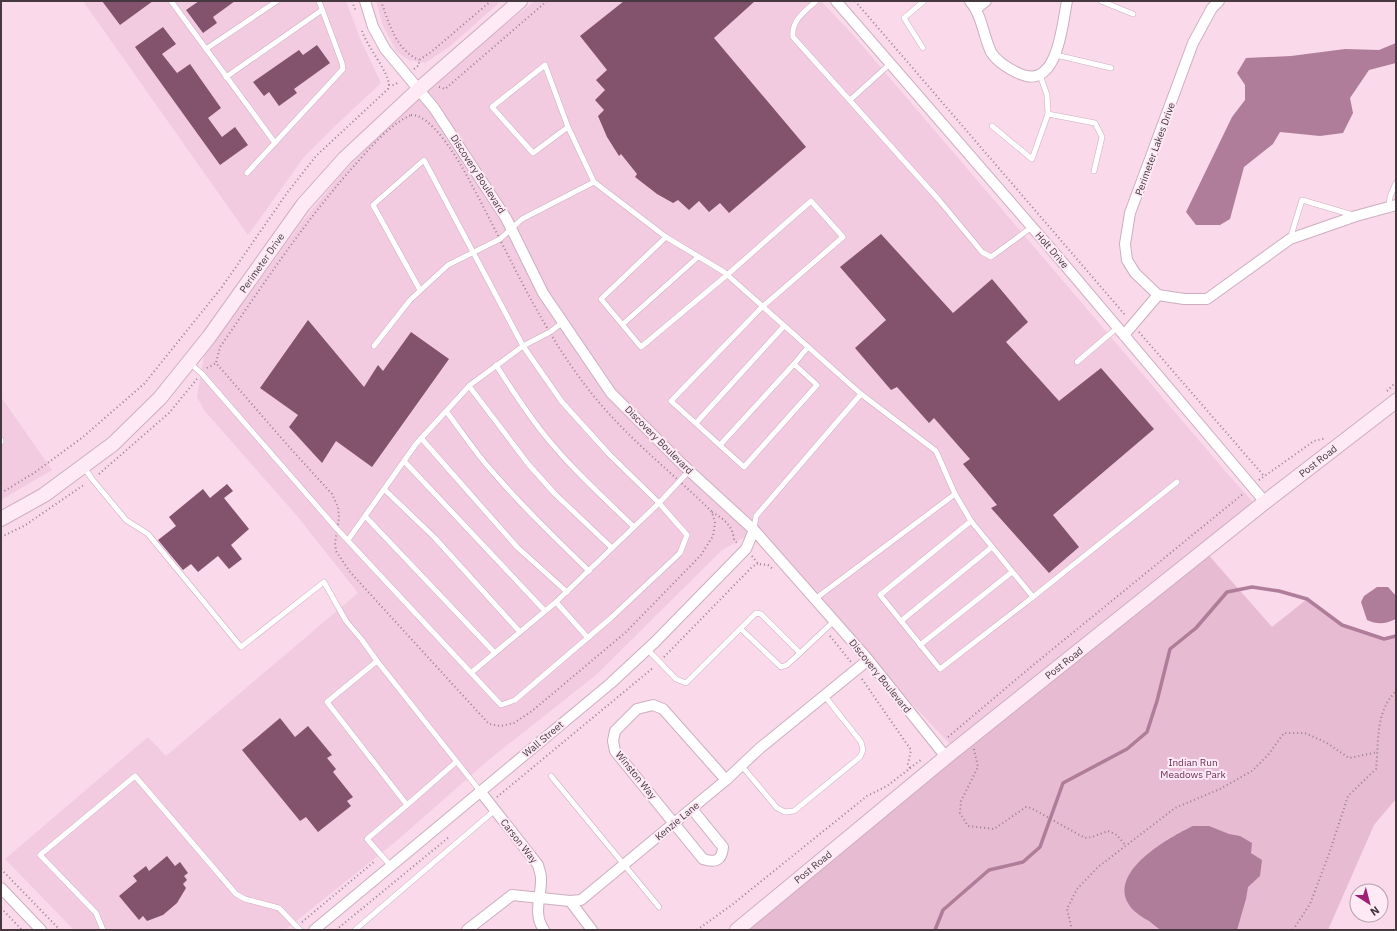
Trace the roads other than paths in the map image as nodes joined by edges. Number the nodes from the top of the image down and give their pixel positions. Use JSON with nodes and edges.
{"nodes":[{"id":1,"x":171,"y":1,"type":"edge"},
{"id":2,"x":277,"y":1,"type":"edge"},
{"id":3,"x":318,"y":1,"type":"edge"},
{"id":4,"x":365,"y":1,"type":"edge"},
{"id":5,"x":520,"y":1,"type":"edge"},
{"id":6,"x":816,"y":1,"type":"edge"},
{"id":7,"x":836,"y":1,"type":"edge"},
{"id":8,"x":924,"y":1,"type":"edge"},
{"id":9,"x":986,"y":1,"type":"edge"},
{"id":10,"x":1067,"y":1,"type":"edge"},
{"id":11,"x":1101,"y":1,"type":"edge"},
{"id":12,"x":1219,"y":1,"type":"edge"},
{"id":13,"x":973,"y":5,"type":"edge"},
{"id":14,"x":322,"y":10,"type":"junction"},
{"id":15,"x":1133,"y":14,"type":"dead end"},
{"id":16,"x":923,"y":48,"type":"dead end"},
{"id":17,"x":206,"y":49,"type":"junction"},
{"id":18,"x":1056,"y":55,"type":"junction"},
{"id":19,"x":890,"y":64,"type":"junction"},
{"id":20,"x":1111,"y":68,"type":"dead end"},
{"id":21,"x":1040,"y":75,"type":"junction"},
{"id":22,"x":226,"y":76,"type":"junction"},
{"id":23,"x":422,"y":93,"type":"junction"},
{"id":24,"x":850,"y":100,"type":"junction"},
{"id":25,"x":1048,"y":114,"type":"junction"},
{"id":26,"x":992,"y":126,"type":"dead end"},
{"id":27,"x":568,"y":127,"type":"junction"},
{"id":28,"x":275,"y":143,"type":"junction"},
{"id":29,"x":1094,"y":171,"type":"dead end"},
{"id":30,"x":247,"y":173,"type":"dead end"},
{"id":31,"x":594,"y":182,"type":"junction"},
{"id":32,"x":1396,"y":183,"type":"edge"},
{"id":33,"x":1392,"y":206,"type":"edge"},
{"id":34,"x":1356,"y":216,"type":"junction"},
{"id":35,"x":1032,"y":227,"type":"junction"},
{"id":36,"x":512,"y":229,"type":"junction"},
{"id":37,"x":666,"y":237,"type":"junction"},
{"id":38,"x":1290,"y":239,"type":"junction"},
{"id":39,"x":474,"y":252,"type":"junction"},
{"id":40,"x":698,"y":256,"type":"junction"},
{"id":41,"x":727,"y":275,"type":"junction"},
{"id":42,"x":420,"y":290,"type":"junction"},
{"id":43,"x":1158,"y":295,"type":"junction"},
{"id":44,"x":762,"y":307,"type":"junction"},
{"id":45,"x":563,"y":322,"type":"junction"},
{"id":46,"x":622,"y":324,"type":"junction"},
{"id":47,"x":784,"y":326,"type":"junction"},
{"id":48,"x":1121,"y":331,"type":"junction"},
{"id":49,"x":374,"y":346,"type":"dead end"},
{"id":50,"x":523,"y":346,"type":"junction"},
{"id":51,"x":808,"y":347,"type":"junction"},
{"id":52,"x":189,"y":362,"type":"junction"},
{"id":53,"x":1077,"y":362,"type":"dead end"},
{"id":54,"x":794,"y":364,"type":"junction"},
{"id":55,"x":496,"y":365,"type":"junction"},
{"id":56,"x":469,"y":386,"type":"junction"},
{"id":57,"x":861,"y":394,"type":"junction"},
{"id":58,"x":1390,"y":397,"type":"edge"},
{"id":59,"x":446,"y":411,"type":"junction"},
{"id":60,"x":696,"y":424,"type":"junction"},
{"id":61,"x":421,"y":438,"type":"junction"},
{"id":62,"x":720,"y":445,"type":"junction"},
{"id":63,"x":404,"y":461,"type":"junction"},
{"id":64,"x":83,"y":466,"type":"junction"},
{"id":65,"x":689,"y":471,"type":"junction"},
{"id":66,"x":1177,"y":482,"type":"dead end"},
{"id":67,"x":384,"y":489,"type":"junction"},
{"id":68,"x":955,"y":494,"type":"junction"},
{"id":69,"x":1265,"y":502,"type":"junction"},
{"id":70,"x":659,"y":503,"type":"junction"},
{"id":71,"x":366,"y":516,"type":"junction"},
{"id":72,"x":1,"y":520,"type":"edge"},
{"id":73,"x":971,"y":521,"type":"junction"},
{"id":74,"x":634,"y":527,"type":"junction"},
{"id":75,"x":754,"y":530,"type":"junction"},
{"id":76,"x":348,"y":540,"type":"junction"},
{"id":77,"x":992,"y":547,"type":"junction"},
{"id":78,"x":612,"y":548,"type":"junction"},
{"id":79,"x":589,"y":571,"type":"junction"},
{"id":80,"x":1012,"y":572,"type":"junction"},
{"id":81,"x":566,"y":592,"type":"junction"},
{"id":82,"x":1033,"y":597,"type":"junction"},
{"id":83,"x":815,"y":599,"type":"junction"},
{"id":84,"x":556,"y":602,"type":"junction"},
{"id":85,"x":545,"y":611,"type":"junction"},
{"id":86,"x":834,"y":621,"type":"junction"},
{"id":87,"x":901,"y":621,"type":"junction"},
{"id":88,"x":741,"y":628,"type":"junction"},
{"id":89,"x":520,"y":632,"type":"junction"},
{"id":90,"x":588,"y":638,"type":"junction"},
{"id":91,"x":920,"y":645,"type":"junction"},
{"id":92,"x":647,"y":649,"type":"junction"},
{"id":93,"x":495,"y":653,"type":"junction"},
{"id":94,"x":800,"y":653,"type":"junction"},
{"id":95,"x":868,"y":660,"type":"junction"},
{"id":96,"x":376,"y":661,"type":"junction"},
{"id":97,"x":472,"y":672,"type":"junction"},
{"id":98,"x":824,"y":695,"type":"junction"},
{"id":99,"x":941,"y":752,"type":"junction"},
{"id":100,"x":456,"y":762,"type":"junction"},
{"id":101,"x":741,"y":765,"type":"junction"},
{"id":102,"x":551,"y":776,"type":"dead end"},
{"id":103,"x":726,"y":780,"type":"junction"},
{"id":104,"x":480,"y":791,"type":"junction"},
{"id":105,"x":407,"y":805,"type":"junction"},
{"id":106,"x":492,"y":807,"type":"junction"},
{"id":107,"x":692,"y":808,"type":"junction"},
{"id":108,"x":675,"y":823,"type":"junction"},
{"id":109,"x":390,"y":865,"type":"junction"},
{"id":110,"x":624,"y":865,"type":"junction"},
{"id":111,"x":1,"y":888,"type":"edge"},
{"id":112,"x":539,"y":898,"type":"junction"},
{"id":113,"x":570,"y":901,"type":"junction"},
{"id":114,"x":659,"y":907,"type":"dead end"},
{"id":115,"x":299,"y":928,"type":"edge"},
{"id":116,"x":41,"y":930,"type":"edge"},
{"id":117,"x":103,"y":930,"type":"edge"},
{"id":118,"x":314,"y":930,"type":"edge"},
{"id":119,"x":355,"y":930,"type":"edge"},
{"id":120,"x":467,"y":930,"type":"edge"},
{"id":121,"x":544,"y":930,"type":"edge"},
{"id":122,"x":592,"y":930,"type":"edge"},
{"id":123,"x":737,"y":930,"type":"edge"}],
"edges":[{"from":1,"to":17,"type":"lane"},
{"from":2,"to":17,"type":"lane"},
{"from":3,"to":14,"type":"lane"},
{"from":4,"to":23,"type":"street","name":"Discovery Boulevard"},
{"from":5,"to":23,"type":"street","name":"Perimeter Drive"},
{"from":6,"to":24,"type":"lane"},
{"from":7,"to":19,"type":"street","name":"Holt Drive"},
{"from":8,"to":16,"type":"lane"},
{"from":9,"to":13,"type":"street"},
{"from":10,"to":18,"type":"street"},
{"from":11,"to":15,"type":"lane"},
{"from":12,"to":43,"type":"street","name":"Perimeter Lakes Drive"},
{"from":13,"to":21,"type":"street"},
{"from":14,"to":22,"type":"lane"},
{"from":14,"to":28,"type":"lane"},
{"from":17,"to":22,"type":"lane"},
{"from":18,"to":20,"type":"lane"},
{"from":18,"to":21,"type":"street"},
{"from":19,"to":24,"type":"lane"},
{"from":19,"to":35,"type":"street","name":"Holt Drive"},
{"from":21,"to":25,"type":"lane"},
{"from":22,"to":28,"type":"lane"},
{"from":23,"to":36,"type":"street","name":"Discovery Boulevard"},
{"from":23,"to":52,"type":"street","name":"Perimeter Drive"},
{"from":24,"to":35,"type":"lane"},
{"from":25,"to":26,"type":"lane"},
{"from":25,"to":29,"type":"lane"},
{"from":27,"to":27,"type":"lane"},
{"from":27,"to":31,"type":"lane"},
{"from":28,"to":30,"type":"lane"},
{"from":31,"to":36,"type":"lane"},
{"from":31,"to":37,"type":"lane"},
{"from":32,"to":33,"type":"lane"},
{"from":33,"to":34,"type":"street"},
{"from":34,"to":38,"type":"street"},
{"from":34,"to":38,"type":"lane"},
{"from":35,"to":48,"type":"street","name":"Holt Drive"},
{"from":36,"to":39,"type":"lane"},
{"from":36,"to":45,"type":"street","name":"Discovery Boulevard"},
{"from":37,"to":40,"type":"lane"},
{"from":37,"to":46,"type":"lane"},
{"from":38,"to":43,"type":"street"},
{"from":39,"to":42,"type":"lane"},
{"from":39,"to":42,"type":"lane"},
{"from":39,"to":50,"type":"lane"},
{"from":40,"to":41,"type":"lane"},
{"from":40,"to":46,"type":"lane"},
{"from":41,"to":44,"type":"lane"},
{"from":41,"to":44,"type":"lane"},
{"from":41,"to":46,"type":"lane"},
{"from":42,"to":49,"type":"lane"},
{"from":43,"to":48,"type":"street"},
{"from":44,"to":47,"type":"lane"},
{"from":44,"to":60,"type":"lane"},
{"from":45,"to":50,"type":"lane"},
{"from":45,"to":65,"type":"street","name":"Discovery Boulevard"},
{"from":47,"to":51,"type":"lane"},
{"from":47,"to":60,"type":"lane"},
{"from":48,"to":53,"type":"lane"},
{"from":48,"to":69,"type":"street","name":"Holt Drive"},
{"from":50,"to":55,"type":"lane"},
{"from":50,"to":70,"type":"lane"},
{"from":51,"to":54,"type":"lane"},
{"from":51,"to":57,"type":"lane"},
{"from":52,"to":64,"type":"street","name":"Perimeter Drive"},
{"from":52,"to":76,"type":"lane"},
{"from":54,"to":62,"type":"lane"},
{"from":54,"to":62,"type":"lane"},
{"from":55,"to":56,"type":"lane"},
{"from":55,"to":74,"type":"lane"},
{"from":56,"to":59,"type":"lane"},
{"from":56,"to":78,"type":"lane"},
{"from":57,"to":68,"type":"lane"},
{"from":57,"to":75,"type":"lane"},
{"from":58,"to":69,"type":"street","name":"Post Road"},
{"from":59,"to":61,"type":"lane"},
{"from":59,"to":79,"type":"lane"},
{"from":60,"to":62,"type":"lane"},
{"from":61,"to":63,"type":"lane"},
{"from":61,"to":81,"type":"lane"},
{"from":63,"to":67,"type":"lane"},
{"from":63,"to":85,"type":"lane"},
{"from":64,"to":72,"type":"street","name":"Perimeter Drive"},
{"from":64,"to":96,"type":"lane"},
{"from":65,"to":70,"type":"lane"},
{"from":65,"to":75,"type":"street","name":"Discovery Boulevard"},
{"from":66,"to":82,"type":"lane"},
{"from":67,"to":71,"type":"lane"},
{"from":67,"to":89,"type":"lane"},
{"from":68,"to":73,"type":"lane"},
{"from":68,"to":83,"type":"lane"},
{"from":69,"to":99,"type":"street","name":"Post Road"},
{"from":70,"to":74,"type":"lane"},
{"from":70,"to":90,"type":"lane"},
{"from":71,"to":76,"type":"lane"},
{"from":71,"to":93,"type":"lane"},
{"from":73,"to":77,"type":"lane"},
{"from":73,"to":87,"type":"lane"},
{"from":74,"to":78,"type":"lane"},
{"from":75,"to":83,"type":"street","name":"Discovery Boulevard"},
{"from":75,"to":92,"type":"street","name":"Wall Street"},
{"from":76,"to":97,"type":"lane"},
{"from":77,"to":80,"type":"lane"},
{"from":77,"to":87,"type":"lane"},
{"from":78,"to":79,"type":"lane"},
{"from":79,"to":81,"type":"lane"},
{"from":80,"to":82,"type":"lane"},
{"from":80,"to":91,"type":"lane"},
{"from":81,"to":84,"type":"lane"},
{"from":82,"to":91,"type":"lane"},
{"from":83,"to":86,"type":"street","name":"Discovery Boulevard"},
{"from":84,"to":85,"type":"lane"},
{"from":84,"to":90,"type":"lane"},
{"from":85,"to":89,"type":"lane"},
{"from":86,"to":94,"type":"lane"},
{"from":86,"to":95,"type":"street","name":"Discovery Boulevard"},
{"from":87,"to":91,"type":"lane"},
{"from":88,"to":92,"type":"lane"},
{"from":88,"to":94,"type":"lane"},
{"from":88,"to":94,"type":"lane"},
{"from":89,"to":93,"type":"lane"},
{"from":90,"to":97,"type":"lane"},
{"from":92,"to":104,"type":"street","name":"Wall Street"},
{"from":93,"to":97,"type":"lane"},
{"from":95,"to":98,"type":"street","name":"Kenzie Lane"},
{"from":95,"to":99,"type":"street","name":"Discovery Boulevard"},
{"from":96,"to":100,"type":"lane"},
{"from":96,"to":105,"type":"lane"},
{"from":98,"to":101,"type":"street","name":"Kenzie Lane"},
{"from":98,"to":101,"type":"lane"},
{"from":99,"to":123,"type":"street","name":"Post Road"},
{"from":100,"to":104,"type":"lane"},
{"from":100,"to":105,"type":"lane"},
{"from":101,"to":103,"type":"street","name":"Kenzie Lane"},
{"from":102,"to":110,"type":"lane"},
{"from":103,"to":107,"type":"street","name":"Kenzie Lane"},
{"from":103,"to":108,"type":"street","name":"Winston Way"},
{"from":104,"to":106,"type":"street","name":"Carson Way"},
{"from":104,"to":109,"type":"street","name":"Wall Street"},
{"from":105,"to":109,"type":"lane"},
{"from":106,"to":112,"type":"street","name":"Carson Way"},
{"from":106,"to":119,"type":"lane"},
{"from":107,"to":108,"type":"street","name":"Kenzie Lane"},
{"from":107,"to":108,"type":"street","name":"Winston Way"},
{"from":108,"to":110,"type":"street","name":"Kenzie Lane"},
{"from":109,"to":118,"type":"street","name":"Wall Street"},
{"from":110,"to":113,"type":"street","name":"Kenzie Lane"},
{"from":110,"to":114,"type":"lane"},
{"from":111,"to":116,"type":"street"},
{"from":112,"to":113,"type":"street","name":"Kenzie Lane"},
{"from":112,"to":120,"type":"street","name":"Kenzie Lane"},
{"from":112,"to":121,"type":"street","name":"Carson Way"},
{"from":113,"to":122,"type":"street"},
{"from":115,"to":117,"type":"lane"}]}
